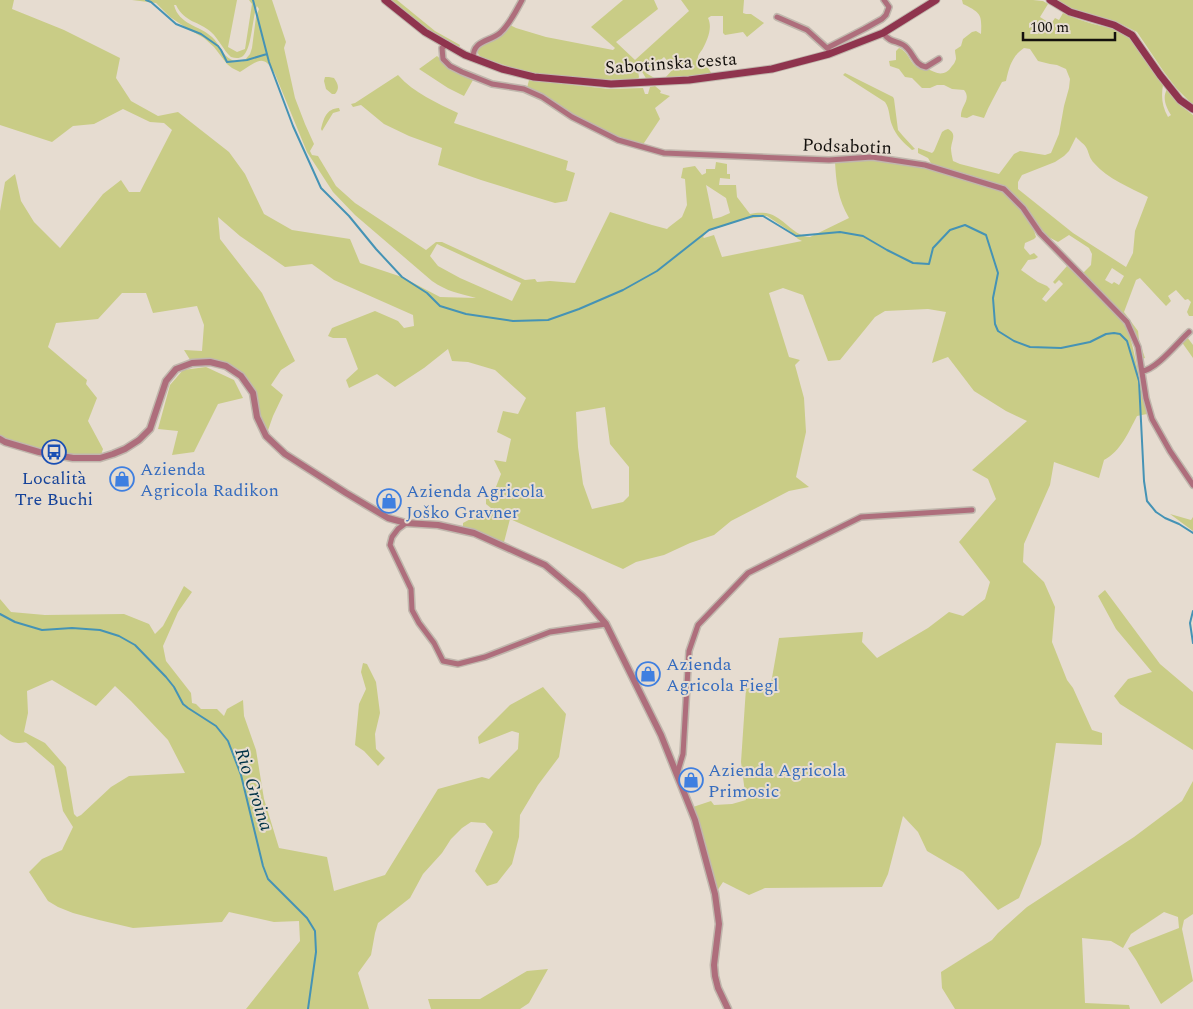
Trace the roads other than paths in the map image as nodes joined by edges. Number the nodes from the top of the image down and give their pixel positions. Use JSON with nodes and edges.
{"nodes":[{"id":1,"x":385,"y":0,"type":"edge"},
{"id":2,"x":522,"y":0,"type":"edge"},
{"id":3,"x":884,"y":0,"type":"edge"},
{"id":4,"x":936,"y":0,"type":"edge"},
{"id":5,"x":1050,"y":0,"type":"edge"},
{"id":6,"x":777,"y":17,"type":"dead end"},
{"id":7,"x":883,"y":33,"type":"junction"},
{"id":8,"x":447,"y":44,"type":"junction"},
{"id":9,"x":829,"y":51,"type":"junction"},
{"id":10,"x":473,"y":58,"type":"junction"},
{"id":11,"x":939,"y":59,"type":"dead end"},
{"id":12,"x":1193,"y":109,"type":"edge"},
{"id":13,"x":1189,"y":332,"type":"dead end"},
{"id":14,"x":1142,"y":371,"type":"junction"},
{"id":15,"x":0,"y":439,"type":"edge"},
{"id":16,"x":1193,"y":485,"type":"edge"},
{"id":17,"x":972,"y":510,"type":"dead end"},
{"id":18,"x":406,"y":523,"type":"junction"},
{"id":19,"x":606,"y":624,"type":"junction"},
{"id":20,"x":677,"y":774,"type":"junction"},
{"id":21,"x":728,"y":1009,"type":"edge"}],
"edges":[{"from":1,"to":8,"type":"main road","name":"Sabotinska cesta"},
{"from":2,"to":10,"type":"street"},
{"from":3,"to":9,"type":"street"},
{"from":4,"to":7,"type":"main road","name":"Sabotinska cesta"},
{"from":5,"to":12,"type":"main road"},
{"from":6,"to":9,"type":"street"},
{"from":7,"to":9,"type":"main road","name":"Sabotinska cesta"},
{"from":7,"to":11,"type":"street"},
{"from":8,"to":10,"type":"main road","name":"Sabotinska cesta"},
{"from":8,"to":14,"type":"street","name":"Podsabotin"},
{"from":9,"to":10,"type":"main road","name":"Sabotinska cesta"},
{"from":13,"to":14,"type":"street"},
{"from":14,"to":16,"type":"street","name":"Podsabotin"},
{"from":15,"to":18,"type":"street"},
{"from":17,"to":20,"type":"street"},
{"from":18,"to":19,"type":"street"},
{"from":18,"to":19,"type":"street"},
{"from":19,"to":20,"type":"street"},
{"from":20,"to":21,"type":"street"}]}
